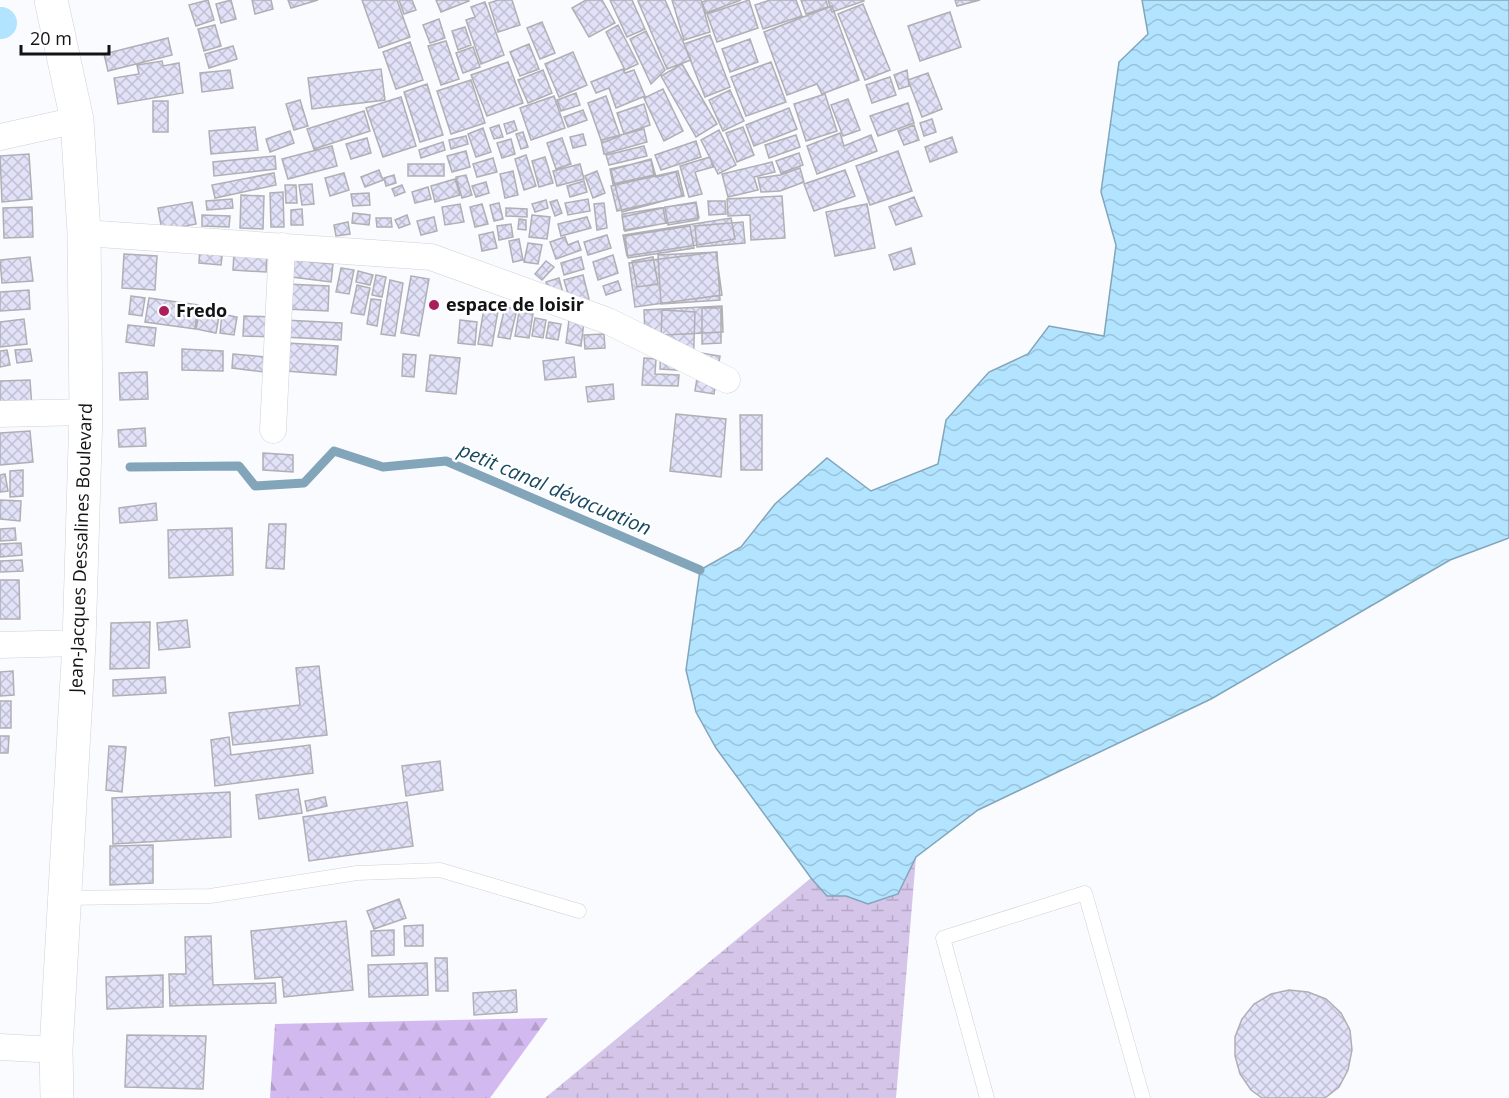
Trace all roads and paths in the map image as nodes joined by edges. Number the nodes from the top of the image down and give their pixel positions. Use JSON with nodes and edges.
{"nodes":[{"id":1,"x":51,"y":0,"type":"edge"},
{"id":2,"x":77,"y":120,"type":"junction"},
{"id":3,"x":0,"y":137,"type":"edge"},
{"id":4,"x":84,"y":232,"type":"junction"},
{"id":5,"x":282,"y":246,"type":"junction"},
{"id":6,"x":727,"y":380,"type":"dead end"},
{"id":7,"x":86,"y":412,"type":"junction"},
{"id":8,"x":0,"y":414,"type":"edge"},
{"id":9,"x":273,"y":430,"type":"dead end"},
{"id":10,"x":79,"y":643,"type":"junction"},
{"id":11,"x":0,"y":645,"type":"edge"},
{"id":12,"x":63,"y":898,"type":"junction"},
{"id":13,"x":579,"y":911,"type":"dead end"},
{"id":14,"x":0,"y":1047,"type":"edge"},
{"id":15,"x":56,"y":1050,"type":"junction"},
{"id":16,"x":57,"y":1098,"type":"edge"},
{"id":17,"x":987,"y":1098,"type":"edge"},
{"id":18,"x":1143,"y":1098,"type":"edge"}],
"edges":[{"from":1,"to":2,"type":"main road","name":"Jean-Jacques Dessalines Boulevard"},
{"from":2,"to":3,"type":"street"},
{"from":2,"to":4,"type":"main road","name":"Jean-Jacques Dessalines Boulevard"},
{"from":4,"to":5,"type":"street"},
{"from":4,"to":7,"type":"main road","name":"Jean-Jacques Dessalines Boulevard"},
{"from":5,"to":6,"type":"street"},
{"from":5,"to":9,"type":"street"},
{"from":7,"to":8,"type":"street"},
{"from":7,"to":10,"type":"main road","name":"Jean-Jacques Dessalines Boulevard"},
{"from":10,"to":11,"type":"street"},
{"from":10,"to":12,"type":"main road","name":"Jean-Jacques Dessalines Boulevard"},
{"from":12,"to":13,"type":"lane"},
{"from":12,"to":15,"type":"main road","name":"Jean-Jacques Dessalines Boulevard"},
{"from":14,"to":15,"type":"street"},
{"from":15,"to":16,"type":"main road","name":"Jean-Jacques Dessalines Boulevard"},
{"from":17,"to":18,"type":"lane"}]}
